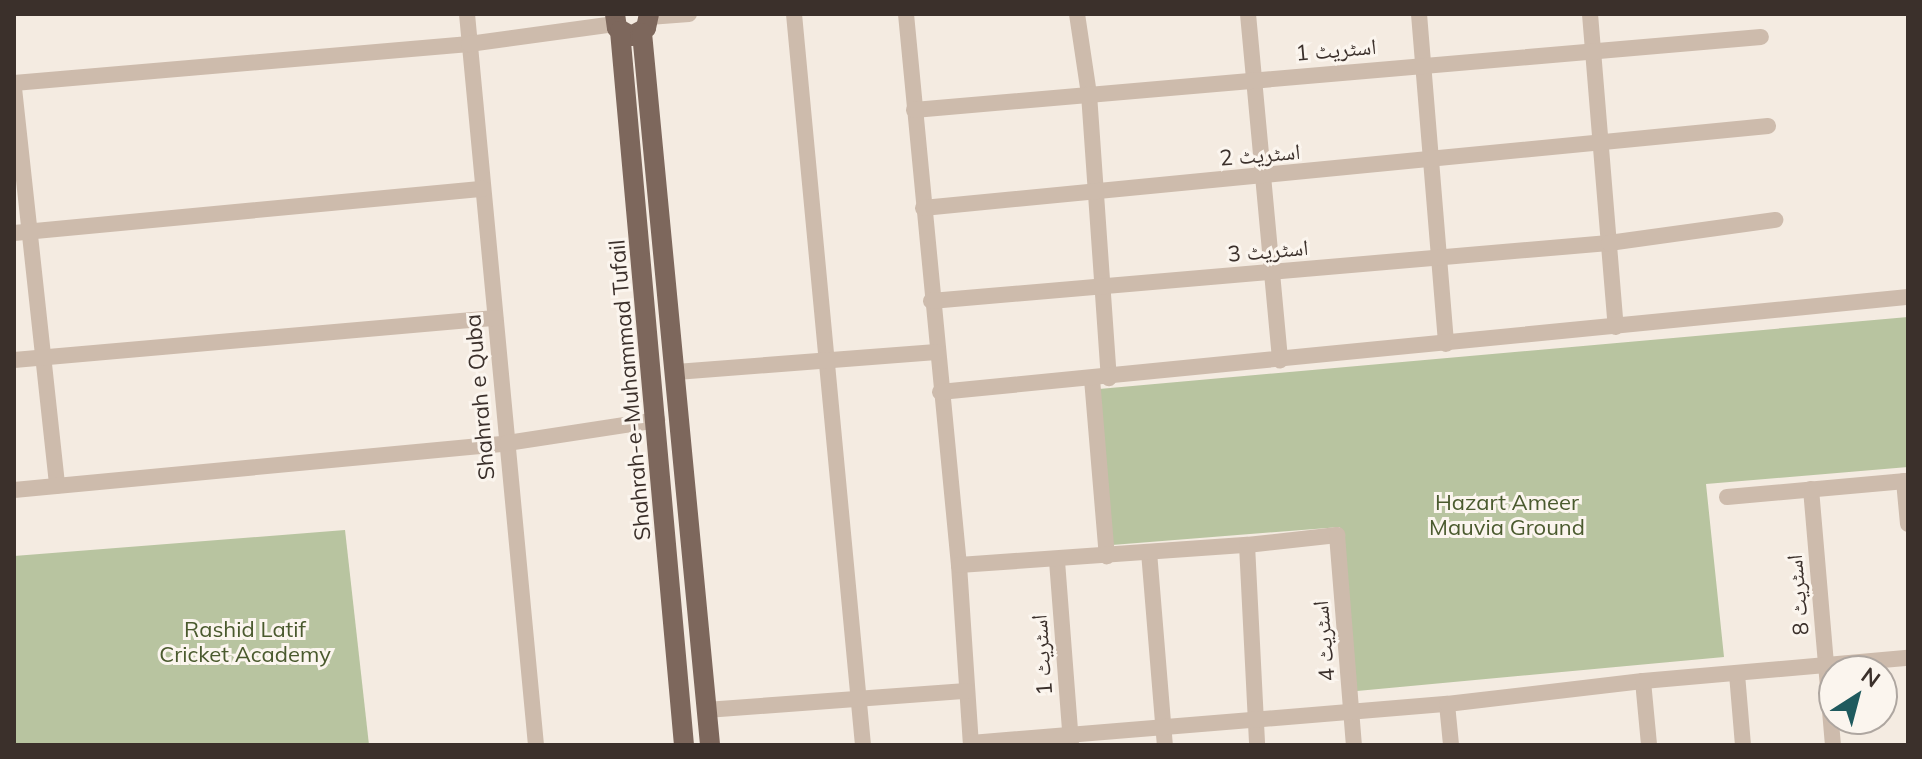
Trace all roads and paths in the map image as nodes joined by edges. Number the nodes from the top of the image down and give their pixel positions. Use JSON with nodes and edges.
{"nodes":[{"id":1,"x":467,"y":14,"type":"edge"},
{"id":2,"x":689,"y":14,"type":"edge"},
{"id":3,"x":794,"y":14,"type":"edge"},
{"id":4,"x":906,"y":14,"type":"edge"},
{"id":5,"x":1077,"y":14,"type":"edge"},
{"id":6,"x":1248,"y":14,"type":"edge"},
{"id":7,"x":1419,"y":14,"type":"edge"},
{"id":8,"x":1590,"y":14,"type":"edge"},
{"id":9,"x":647,"y":21,"type":"edge"},
{"id":10,"x":616,"y":23,"type":"edge"},
{"id":11,"x":1761,"y":37,"type":"dead end"},
{"id":12,"x":469,"y":44,"type":"junction"},
{"id":13,"x":1593,"y":52,"type":"junction"},
{"id":14,"x":1422,"y":65,"type":"junction"},
{"id":15,"x":1252,"y":79,"type":"junction"},
{"id":16,"x":14,"y":86,"type":"edge"},
{"id":17,"x":1089,"y":94,"type":"junction"},
{"id":18,"x":914,"y":110,"type":"junction"},
{"id":19,"x":1768,"y":126,"type":"dead end"},
{"id":20,"x":1600,"y":144,"type":"junction"},
{"id":21,"x":1429,"y":161,"type":"junction"},
{"id":22,"x":1262,"y":177,"type":"junction"},
{"id":23,"x":483,"y":189,"type":"junction"},
{"id":24,"x":1095,"y":192,"type":"junction"},
{"id":25,"x":923,"y":208,"type":"junction"},
{"id":26,"x":1775,"y":220,"type":"dead end"},
{"id":27,"x":22,"y":232,"type":"edge"},
{"id":28,"x":1609,"y":243,"type":"junction"},
{"id":29,"x":1437,"y":258,"type":"junction"},
{"id":30,"x":1272,"y":272,"type":"junction"},
{"id":31,"x":1101,"y":287,"type":"junction"},
{"id":32,"x":1908,"y":297,"type":"edge"},
{"id":33,"x":931,"y":301,"type":"junction"},
{"id":34,"x":495,"y":318,"type":"junction"},
{"id":35,"x":1616,"y":327,"type":"junction"},
{"id":36,"x":1446,"y":344,"type":"junction"},
{"id":37,"x":936,"y":352,"type":"junction"},
{"id":38,"x":43,"y":357,"type":"junction"},
{"id":39,"x":14,"y":360,"type":"edge"},
{"id":40,"x":1280,"y":361,"type":"junction"},
{"id":41,"x":824,"y":362,"type":"junction"},
{"id":42,"x":676,"y":372,"type":"junction"},
{"id":43,"x":1101,"y":379,"type":"junction"},
{"id":44,"x":940,"y":392,"type":"junction"},
{"id":45,"x":657,"y":420,"type":"junction"},
{"id":46,"x":507,"y":443,"type":"junction"},
{"id":47,"x":1906,"y":481,"type":"edge"},
{"id":48,"x":57,"y":486,"type":"junction"},
{"id":49,"x":1811,"y":489,"type":"junction"},
{"id":50,"x":14,"y":490,"type":"edge"},
{"id":51,"x":1727,"y":497,"type":"dead end"},
{"id":52,"x":1908,"y":524,"type":"edge"},
{"id":53,"x":1247,"y":545,"type":"junction"},
{"id":54,"x":1149,"y":552,"type":"junction"},
{"id":55,"x":1107,"y":556,"type":"junction"},
{"id":56,"x":1057,"y":561,"type":"junction"},
{"id":57,"x":959,"y":565,"type":"junction"},
{"id":58,"x":1825,"y":655,"type":"edge"},
{"id":59,"x":1818,"y":667,"type":"edge"},
{"id":60,"x":1737,"y":674,"type":"junction"},
{"id":61,"x":1643,"y":681,"type":"junction"},
{"id":62,"x":966,"y":691,"type":"junction"},
{"id":63,"x":859,"y":697,"type":"junction"},
{"id":64,"x":1447,"y":704,"type":"junction"},
{"id":65,"x":706,"y":710,"type":"junction"},
{"id":66,"x":1351,"y":712,"type":"junction"},
{"id":67,"x":1254,"y":721,"type":"junction"},
{"id":68,"x":1163,"y":725,"type":"junction"},
{"id":69,"x":1071,"y":740,"type":"edge"},
{"id":70,"x":971,"y":744,"type":"edge"},
{"id":71,"x":536,"y":745,"type":"edge"},
{"id":72,"x":684,"y":745,"type":"edge"},
{"id":73,"x":710,"y":745,"type":"edge"},
{"id":74,"x":863,"y":745,"type":"edge"},
{"id":75,"x":1165,"y":745,"type":"edge"},
{"id":76,"x":1257,"y":745,"type":"edge"},
{"id":77,"x":1354,"y":745,"type":"edge"},
{"id":78,"x":1451,"y":745,"type":"edge"},
{"id":79,"x":1649,"y":745,"type":"edge"},
{"id":80,"x":1743,"y":745,"type":"edge"}],
"edges":[{"from":1,"to":12,"type":"street","name":"Shahrah e Quba"},
{"from":2,"to":9,"type":"street"},
{"from":3,"to":41,"type":"street"},
{"from":4,"to":18,"type":"street"},
{"from":5,"to":17,"type":"street"},
{"from":6,"to":15,"type":"street"},
{"from":7,"to":14,"type":"street"},
{"from":8,"to":13,"type":"street"},
{"from":9,"to":10,"type":"main road"},
{"from":9,"to":42,"type":"main road","name":"Shahrah-e-Muhammad Tufail"},
{"from":10,"to":12,"type":"street"},
{"from":10,"to":45,"type":"main road","name":"Shahrah-e-Muhammad Tufail"},
{"from":11,"to":13,"type":"street","name":"اسٹریٹ 1"},
{"from":12,"to":16,"type":"street"},
{"from":12,"to":23,"type":"street","name":"Shahrah e Quba"},
{"from":13,"to":14,"type":"street","name":"اسٹریٹ 1"},
{"from":13,"to":20,"type":"street"},
{"from":14,"to":15,"type":"street","name":"اسٹریٹ 1"},
{"from":14,"to":21,"type":"street"},
{"from":15,"to":17,"type":"street","name":"اسٹریٹ 1"},
{"from":15,"to":22,"type":"street"},
{"from":16,"to":27,"type":"street"},
{"from":17,"to":18,"type":"street","name":"اسٹریٹ 1"},
{"from":17,"to":24,"type":"street"},
{"from":18,"to":25,"type":"street"},
{"from":19,"to":20,"type":"street","name":"اسٹریٹ 2"},
{"from":20,"to":21,"type":"street","name":"اسٹریٹ 2"},
{"from":20,"to":28,"type":"street"},
{"from":21,"to":22,"type":"street","name":"اسٹریٹ 2"},
{"from":21,"to":29,"type":"street"},
{"from":22,"to":24,"type":"street","name":"اسٹریٹ 2"},
{"from":22,"to":30,"type":"street"},
{"from":23,"to":27,"type":"street"},
{"from":23,"to":34,"type":"street","name":"Shahrah e Quba"},
{"from":24,"to":25,"type":"street","name":"اسٹریٹ 2"},
{"from":24,"to":31,"type":"street"},
{"from":25,"to":33,"type":"street"},
{"from":26,"to":28,"type":"street","name":"اسٹریٹ 3"},
{"from":27,"to":38,"type":"street"},
{"from":28,"to":29,"type":"street","name":"اسٹریٹ 3"},
{"from":28,"to":35,"type":"street"},
{"from":29,"to":30,"type":"street","name":"اسٹریٹ 3"},
{"from":29,"to":36,"type":"street"},
{"from":30,"to":31,"type":"street","name":"اسٹریٹ 3"},
{"from":30,"to":40,"type":"street"},
{"from":31,"to":33,"type":"street","name":"اسٹریٹ 3"},
{"from":31,"to":43,"type":"street"},
{"from":32,"to":35,"type":"street"},
{"from":33,"to":37,"type":"street"},
{"from":34,"to":38,"type":"street"},
{"from":34,"to":46,"type":"street","name":"Shahrah e Quba"},
{"from":35,"to":36,"type":"street"},
{"from":36,"to":40,"type":"street"},
{"from":37,"to":41,"type":"street"},
{"from":37,"to":44,"type":"street"},
{"from":38,"to":39,"type":"street"},
{"from":38,"to":48,"type":"street"},
{"from":40,"to":43,"type":"street"},
{"from":41,"to":42,"type":"street"},
{"from":41,"to":63,"type":"street"},
{"from":42,"to":65,"type":"main road","name":"Shahrah-e-Muhammad Tufail"},
{"from":43,"to":44,"type":"street"},
{"from":43,"to":55,"type":"street"},
{"from":44,"to":57,"type":"street"},
{"from":45,"to":46,"type":"street"},
{"from":45,"to":72,"type":"main road","name":"Shahrah-e-Muhammad Tufail"},
{"from":46,"to":48,"type":"street"},
{"from":46,"to":71,"type":"street","name":"Shahrah e Quba"},
{"from":47,"to":49,"type":"street"},
{"from":47,"to":52,"type":"street"},
{"from":48,"to":50,"type":"street"},
{"from":49,"to":51,"type":"street"},
{"from":49,"to":58,"type":"street","name":"اسٹریٹ 8"},
{"from":53,"to":54,"type":"street"},
{"from":53,"to":66,"type":"street","name":"اسٹریٹ 4"},
{"from":53,"to":67,"type":"street"},
{"from":54,"to":55,"type":"street"},
{"from":54,"to":68,"type":"street"},
{"from":55,"to":56,"type":"street"},
{"from":56,"to":57,"type":"street"},
{"from":56,"to":69,"type":"street","name":"اسٹریٹ 1"},
{"from":57,"to":62,"type":"street"},
{"from":59,"to":60,"type":"street"},
{"from":60,"to":61,"type":"street"},
{"from":60,"to":80,"type":"street"},
{"from":61,"to":64,"type":"street"},
{"from":61,"to":79,"type":"street"},
{"from":62,"to":63,"type":"street"},
{"from":62,"to":70,"type":"street"},
{"from":63,"to":65,"type":"street"},
{"from":63,"to":74,"type":"street"},
{"from":64,"to":66,"type":"street"},
{"from":64,"to":78,"type":"street"},
{"from":65,"to":73,"type":"main road","name":"Shahrah-e-Muhammad Tufail"},
{"from":66,"to":67,"type":"street"},
{"from":66,"to":77,"type":"street","name":"اسٹریٹ 4"},
{"from":67,"to":68,"type":"street"},
{"from":67,"to":76,"type":"street"},
{"from":68,"to":69,"type":"street"},
{"from":68,"to":75,"type":"street"},
{"from":69,"to":70,"type":"street"}]}
